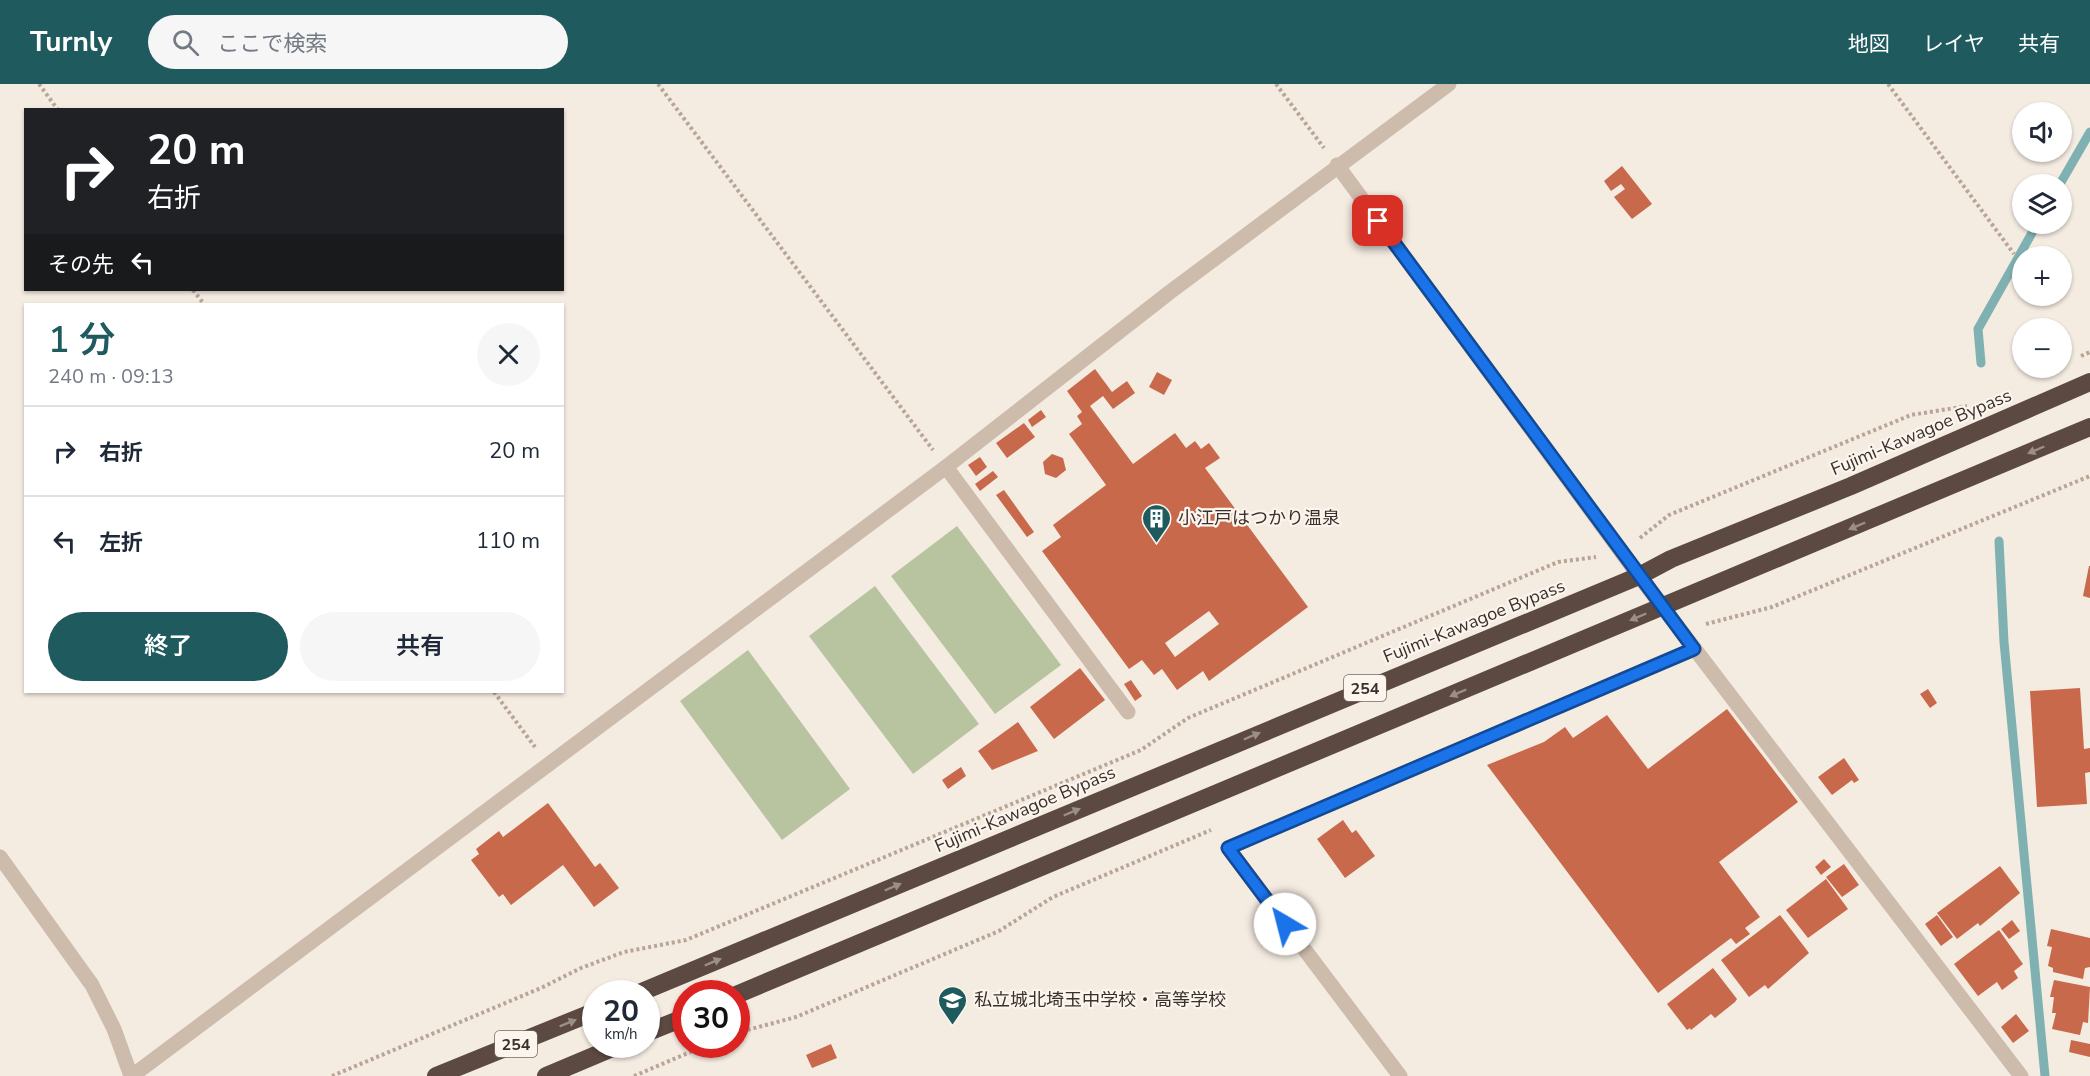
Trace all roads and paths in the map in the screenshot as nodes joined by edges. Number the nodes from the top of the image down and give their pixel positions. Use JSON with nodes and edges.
{"nodes":[{"id":1,"x":39,"y":84,"type":"edge"},
{"id":2,"x":658,"y":84,"type":"edge"},
{"id":3,"x":1276,"y":84,"type":"edge"},
{"id":4,"x":1449,"y":84,"type":"edge"},
{"id":5,"x":1888,"y":84,"type":"edge"},
{"id":6,"x":57,"y":108,"type":"edge"},
{"id":7,"x":1337,"y":165,"type":"junction"},
{"id":8,"x":2012,"y":251,"type":"edge"},
{"id":9,"x":194,"y":291,"type":"edge"},
{"id":10,"x":203,"y":303,"type":"edge"},
{"id":11,"x":2090,"y":382,"type":"edge"},
{"id":12,"x":1971,"y":405,"type":"dead end"},
{"id":13,"x":2090,"y":427,"type":"edge"},
{"id":14,"x":946,"y":467,"type":"junction"},
{"id":15,"x":1621,"y":553,"type":"junction"},
{"id":16,"x":1639,"y":576,"type":"junction"},
{"id":17,"x":1664,"y":606,"type":"junction"},
{"id":18,"x":1694,"y":649,"type":"junction"},
{"id":19,"x":495,"y":693,"type":"edge"},
{"id":20,"x":1128,"y":712,"type":"dead end"},
{"id":21,"x":548,"y":764,"type":"junction"},
{"id":22,"x":0,"y":857,"type":"edge"},
{"id":23,"x":660,"y":984,"type":"edge"},
{"id":24,"x":750,"y":989,"type":"edge"},
{"id":25,"x":582,"y":1017,"type":"edge"},
{"id":26,"x":588,"y":1058,"type":"edge"},
{"id":27,"x":676,"y":1058,"type":"edge"},
{"id":28,"x":131,"y":1076,"type":"edge"},
{"id":29,"x":332,"y":1076,"type":"edge"},
{"id":30,"x":436,"y":1076,"type":"edge"},
{"id":31,"x":546,"y":1076,"type":"edge"},
{"id":32,"x":634,"y":1076,"type":"edge"},
{"id":33,"x":1400,"y":1076,"type":"edge"},
{"id":34,"x":2020,"y":1076,"type":"edge"}],
"edges":[{"from":1,"to":6,"type":"path"},
{"from":2,"to":14,"type":"path"},
{"from":3,"to":7,"type":"path"},
{"from":4,"to":7,"type":"street"},
{"from":5,"to":8,"type":"path"},
{"from":7,"to":14,"type":"street"},
{"from":7,"to":15,"type":"street"},
{"from":9,"to":10,"type":"path"},
{"from":11,"to":16,"type":"highway","name":"Fujimi-Kawagoe Bypass","number":"254"},
{"from":12,"to":15,"type":"path"},
{"from":13,"to":17,"type":"highway","number":"254","one_way":true},
{"from":14,"to":20,"type":"street"},
{"from":14,"to":21,"type":"street"},
{"from":15,"to":16,"type":"street"},
{"from":15,"to":29,"type":"path"},
{"from":16,"to":17,"type":"street"},
{"from":23,"to":16,"type":"highway","name":"Fujimi-Kawagoe Bypass","number":"254","one_way":true},
{"from":17,"to":18,"type":"street"},
{"from":17,"to":24,"type":"highway","number":"254","one_way":true},
{"from":18,"to":33,"type":"street"},
{"from":18,"to":34,"type":"street"},
{"from":19,"to":21,"type":"path"},
{"from":21,"to":28,"type":"street"},
{"from":22,"to":28,"type":"street"},
{"from":30,"to":25,"type":"highway","number":"254","one_way":true},
{"from":26,"to":31,"type":"highway","number":"254"},
{"from":27,"to":32,"type":"path"}]}
